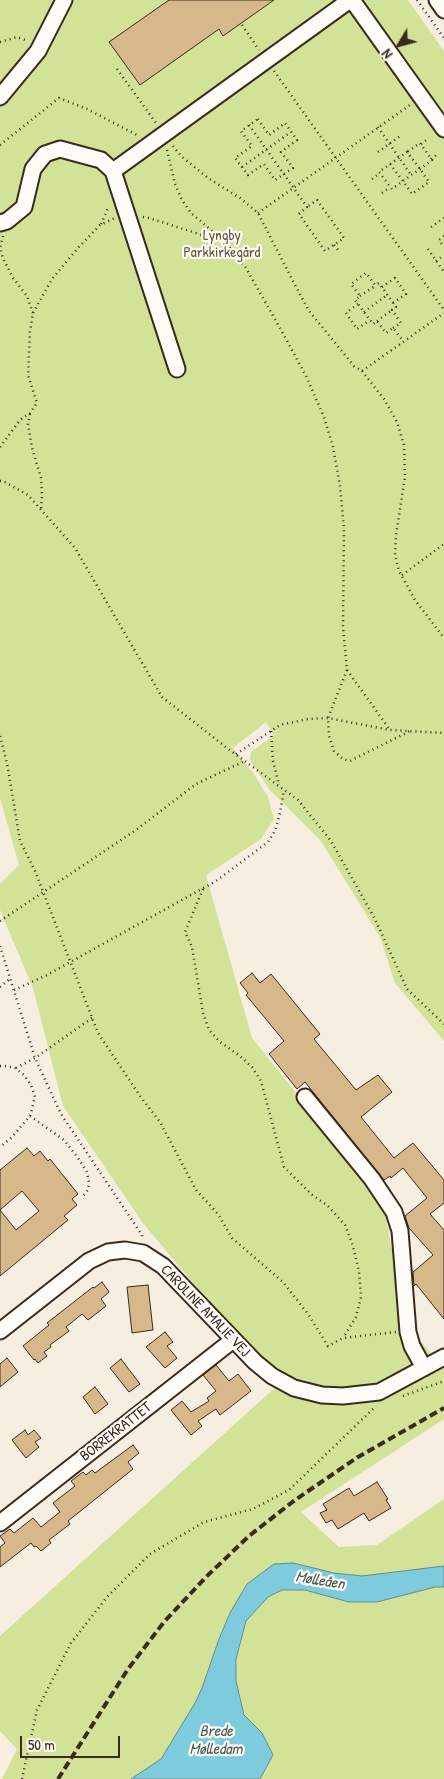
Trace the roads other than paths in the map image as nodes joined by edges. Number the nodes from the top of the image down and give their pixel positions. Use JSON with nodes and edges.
{"nodes":[{"id":1,"x":64,"y":0,"type":"edge"},
{"id":2,"x":351,"y":0,"type":"edge"},
{"id":3,"x":437,"y":0,"type":"edge"},
{"id":4,"x":444,"y":10,"type":"edge"},
{"id":5,"x":0,"y":97,"type":"edge"},
{"id":6,"x":444,"y":129,"type":"edge"},
{"id":7,"x":113,"y":171,"type":"junction"},
{"id":8,"x":3,"y":222,"type":"edge"},
{"id":9,"x":177,"y":369,"type":"dead end"},
{"id":10,"x":305,"y":1097,"type":"dead end"},
{"id":11,"x":0,"y":1331,"type":"edge"},
{"id":12,"x":233,"y":1340,"type":"junction"},
{"id":13,"x":444,"y":1356,"type":"edge"},
{"id":14,"x":424,"y":1368,"type":"junction"},
{"id":15,"x":0,"y":1523,"type":"edge"}],
"edges":[{"from":1,"to":5,"type":"street"},
{"from":2,"to":6,"type":"street"},
{"from":2,"to":7,"type":"street"},
{"from":3,"to":4,"type":"street"},
{"from":7,"to":8,"type":"street"},
{"from":7,"to":9,"type":"street"},
{"from":10,"to":14,"type":"street"},
{"from":11,"to":12,"type":"street","name":"CAROLINE AMALIE VEJ"},
{"from":12,"to":14,"type":"street","name":"CAROLINE AMALIE VEJ"},
{"from":12,"to":15,"type":"street","name":"BORREKRATTET"},
{"from":13,"to":14,"type":"street","name":"CAROLINE AMALIE VEJ"}]}
